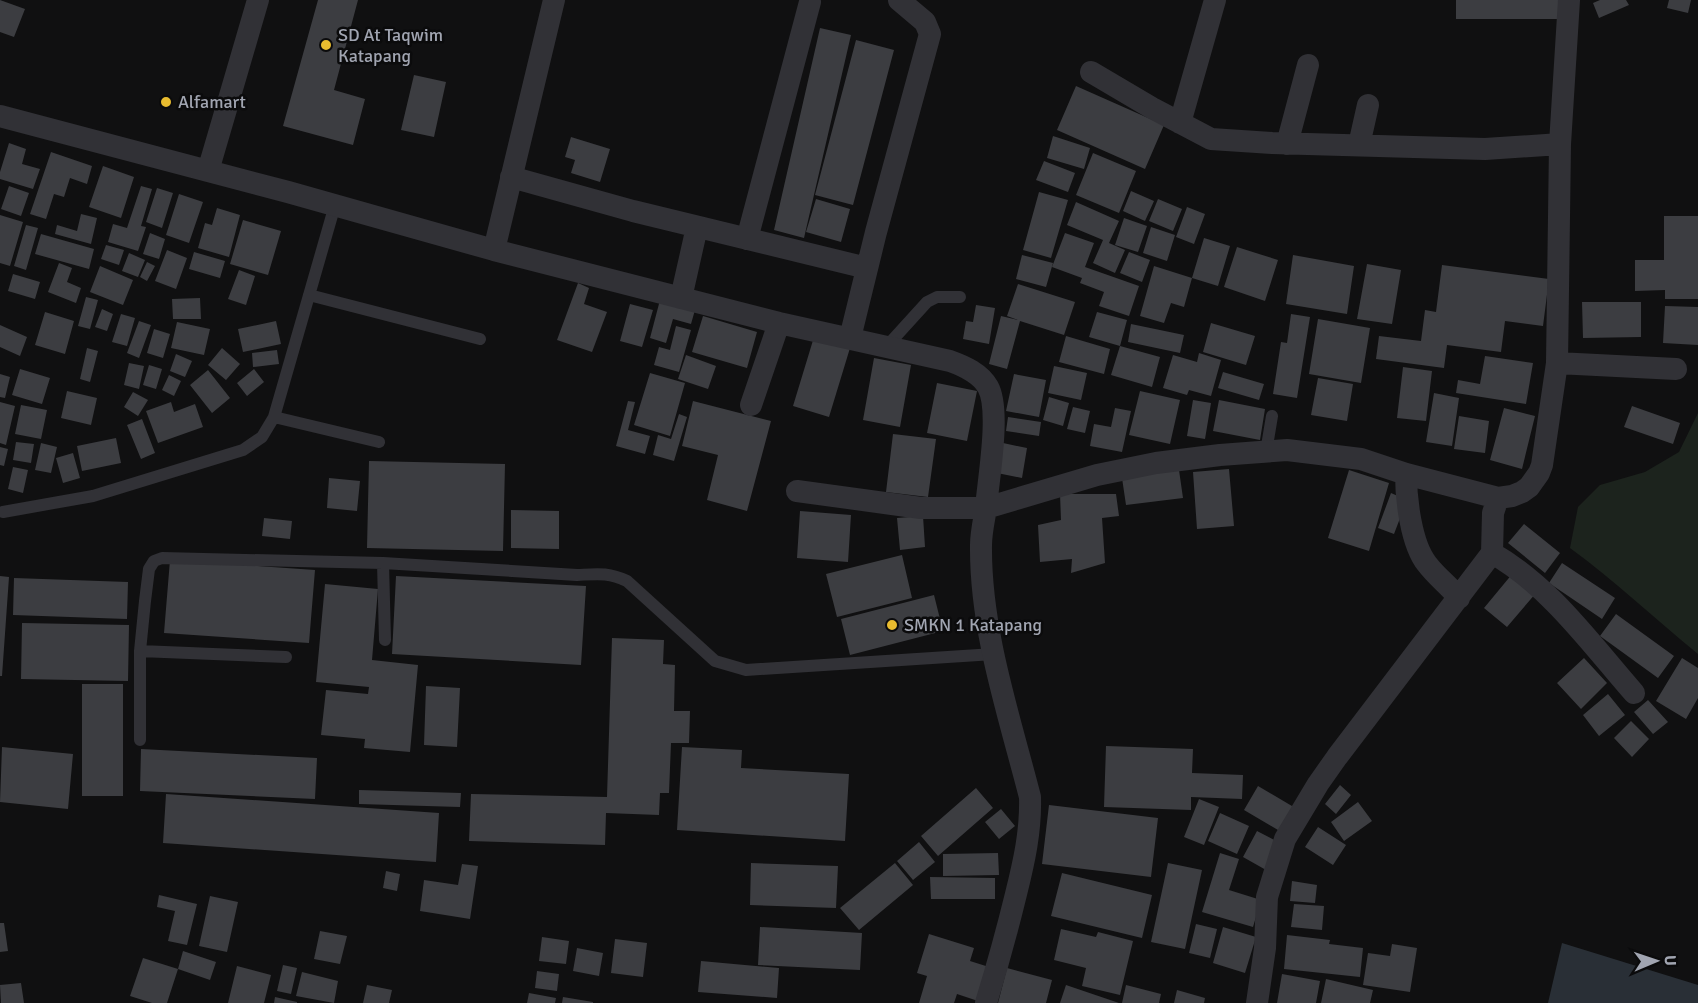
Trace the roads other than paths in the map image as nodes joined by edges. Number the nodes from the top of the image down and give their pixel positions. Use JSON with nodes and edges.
{"nodes":[{"id":1,"x":258,"y":0,"type":"edge"},
{"id":2,"x":554,"y":0,"type":"edge"},
{"id":3,"x":899,"y":0,"type":"edge"},
{"id":4,"x":1215,"y":0,"type":"edge"},
{"id":5,"x":1569,"y":0,"type":"edge"},
{"id":6,"x":810,"y":2,"type":"dead end"},
{"id":7,"x":1308,"y":65,"type":"dead end"},
{"id":8,"x":1091,"y":72,"type":"dead end"},
{"id":9,"x":1368,"y":105,"type":"dead end"},
{"id":10,"x":0,"y":116,"type":"edge"},
{"id":11,"x":1180,"y":123,"type":"junction"},
{"id":12,"x":1287,"y":144,"type":"junction"},
{"id":13,"x":1560,"y":144,"type":"junction"},
{"id":14,"x":1359,"y":146,"type":"junction"},
{"id":15,"x":208,"y":171,"type":"junction"},
{"id":16,"x":511,"y":177,"type":"junction"},
{"id":17,"x":334,"y":206,"type":"junction"},
{"id":18,"x":697,"y":227,"type":"junction"},
{"id":19,"x":747,"y":238,"type":"junction"},
{"id":20,"x":494,"y":250,"type":"junction"},
{"id":21,"x":867,"y":268,"type":"junction"},
{"id":22,"x":309,"y":295,"type":"junction"},
{"id":23,"x":960,"y":297,"type":"dead end"},
{"id":24,"x":681,"y":298,"type":"junction"},
{"id":25,"x":780,"y":322,"type":"junction"},
{"id":26,"x":850,"y":338,"type":"junction"},
{"id":27,"x":480,"y":339,"type":"dead end"},
{"id":28,"x":887,"y":346,"type":"junction"},
{"id":29,"x":1557,"y":363,"type":"junction"},
{"id":30,"x":1676,"y":369,"type":"dead end"},
{"id":31,"x":751,"y":405,"type":"dead end"},
{"id":32,"x":1272,"y":416,"type":"dead end"},
{"id":33,"x":274,"y":417,"type":"junction"},
{"id":34,"x":379,"y":442,"type":"dead end"},
{"id":35,"x":1266,"y":452,"type":"junction"},
{"id":36,"x":1406,"y":474,"type":"junction"},
{"id":37,"x":797,"y":491,"type":"dead end"},
{"id":38,"x":1498,"y":498,"type":"junction"},
{"id":39,"x":986,"y":508,"type":"junction"},
{"id":40,"x":3,"y":512,"type":"dead end"},
{"id":41,"x":1492,"y":553,"type":"junction"},
{"id":42,"x":383,"y":563,"type":"junction"},
{"id":43,"x":1459,"y":598,"type":"junction"},
{"id":44,"x":385,"y":640,"type":"dead end"},
{"id":45,"x":140,"y":651,"type":"junction"},
{"id":46,"x":994,"y":654,"type":"junction"},
{"id":47,"x":286,"y":657,"type":"dead end"},
{"id":48,"x":1634,"y":693,"type":"dead end"},
{"id":49,"x":140,"y":740,"type":"dead end"},
{"id":50,"x":986,"y":1003,"type":"edge"},
{"id":51,"x":1257,"y":1003,"type":"edge"}],
"edges":[{"from":1,"to":15,"type":"street"},
{"from":2,"to":16,"type":"street"},
{"from":3,"to":21,"type":"street"},
{"from":4,"to":11,"type":"street"},
{"from":5,"to":13,"type":"street"},
{"from":6,"to":19,"type":"street"},
{"from":7,"to":12,"type":"street"},
{"from":8,"to":11,"type":"street"},
{"from":9,"to":14,"type":"street"},
{"from":10,"to":15,"type":"street"},
{"from":11,"to":12,"type":"street"},
{"from":12,"to":14,"type":"street"},
{"from":13,"to":14,"type":"street"},
{"from":13,"to":29,"type":"street"},
{"from":15,"to":17,"type":"street"},
{"from":16,"to":18,"type":"street"},
{"from":16,"to":20,"type":"street"},
{"from":17,"to":20,"type":"street"},
{"from":17,"to":22,"type":"lane"},
{"from":18,"to":19,"type":"street"},
{"from":18,"to":24,"type":"street"},
{"from":19,"to":21,"type":"street"},
{"from":20,"to":24,"type":"street"},
{"from":21,"to":26,"type":"street"},
{"from":22,"to":27,"type":"lane"},
{"from":22,"to":33,"type":"lane"},
{"from":23,"to":28,"type":"lane"},
{"from":24,"to":25,"type":"street"},
{"from":25,"to":26,"type":"street"},
{"from":25,"to":31,"type":"street"},
{"from":26,"to":28,"type":"street"},
{"from":28,"to":39,"type":"street"},
{"from":29,"to":30,"type":"street"},
{"from":29,"to":38,"type":"street"},
{"from":32,"to":35,"type":"lane"},
{"from":33,"to":34,"type":"lane"},
{"from":33,"to":40,"type":"lane"},
{"from":35,"to":36,"type":"street"},
{"from":35,"to":39,"type":"street"},
{"from":36,"to":38,"type":"street"},
{"from":36,"to":43,"type":"street"},
{"from":37,"to":39,"type":"street"},
{"from":38,"to":41,"type":"street"},
{"from":39,"to":46,"type":"street"},
{"from":41,"to":43,"type":"street"},
{"from":41,"to":48,"type":"street"},
{"from":42,"to":44,"type":"lane"},
{"from":42,"to":45,"type":"lane"},
{"from":42,"to":46,"type":"lane"},
{"from":43,"to":51,"type":"street"},
{"from":45,"to":47,"type":"lane"},
{"from":45,"to":49,"type":"lane"},
{"from":46,"to":50,"type":"street"}]}
